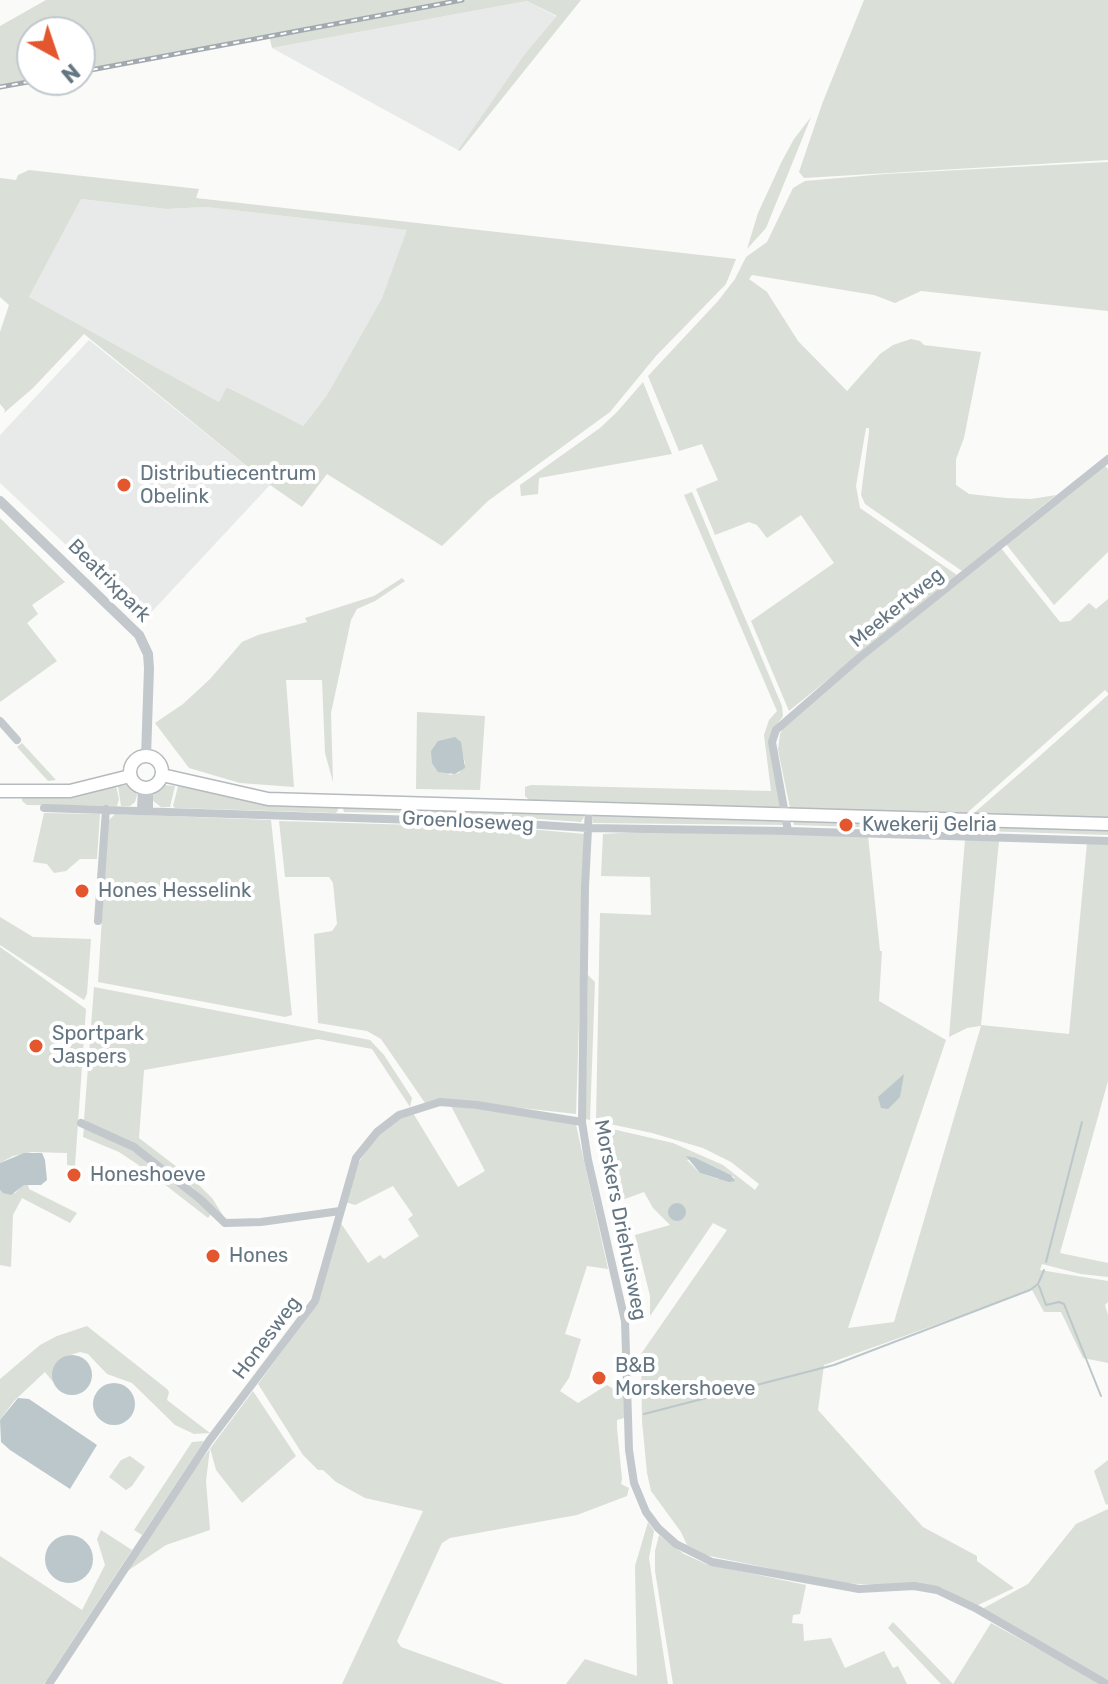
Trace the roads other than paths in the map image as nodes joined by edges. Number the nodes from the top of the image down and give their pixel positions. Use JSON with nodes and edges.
{"nodes":[{"id":1,"x":1108,"y":459,"type":"edge"},
{"id":2,"x":0,"y":501,"type":"edge"},
{"id":3,"x":0,"y":721,"type":"edge"},
{"id":4,"x":17,"y":740,"type":"dead end"},
{"id":5,"x":146,"y":756,"type":"junction"},
{"id":6,"x":162,"y":775,"type":"junction"},
{"id":7,"x":130,"y":776,"type":"junction"},
{"id":8,"x":146,"y":788,"type":"junction"},
{"id":9,"x":0,"y":791,"type":"edge"},
{"id":10,"x":44,"y":808,"type":"dead end"},
{"id":11,"x":106,"y":809,"type":"junction"},
{"id":12,"x":589,"y":809,"type":"junction"},
{"id":13,"x":145,"y":810,"type":"junction"},
{"id":14,"x":785,"y":815,"type":"junction"},
{"id":15,"x":1108,"y":824,"type":"edge"},
{"id":16,"x":588,"y":828,"type":"junction"},
{"id":17,"x":788,"y":831,"type":"junction"},
{"id":18,"x":1108,"y":841,"type":"edge"},
{"id":19,"x":98,"y":921,"type":"dead end"},
{"id":20,"x":582,"y":1122,"type":"junction"},
{"id":21,"x":81,"y":1123,"type":"dead end"},
{"id":22,"x":340,"y":1211,"type":"junction"},
{"id":23,"x":49,"y":1684,"type":"edge"},
{"id":24,"x":1107,"y":1684,"type":"edge"}],
"edges":[{"from":1,"to":14,"type":"street","name":"Meekertweg"},
{"from":2,"to":5,"type":"street","name":"Beatrixpark"},
{"from":3,"to":4,"type":"street"},
{"from":5,"to":6,"type":"main road"},
{"from":5,"to":7,"type":"main road"},
{"from":6,"to":8,"type":"main road"},
{"from":6,"to":12,"type":"main road","name":"Groenloseweg"},
{"from":7,"to":8,"type":"main road"},
{"from":7,"to":9,"type":"main road"},
{"from":8,"to":13,"type":"street"},
{"from":10,"to":11,"type":"street","name":"Groenloseweg"},
{"from":11,"to":13,"type":"street","name":"Groenloseweg"},
{"from":11,"to":19,"type":"street"},
{"from":12,"to":14,"type":"main road","name":"Groenloseweg"},
{"from":12,"to":16,"type":"street","name":"Morskers Driehuisweg"},
{"from":13,"to":16,"type":"street","name":"Groenloseweg"},
{"from":14,"to":15,"type":"main road","name":"Groenloseweg"},
{"from":14,"to":17,"type":"street"},
{"from":16,"to":17,"type":"street","name":"Groenloseweg"},
{"from":16,"to":20,"type":"street","name":"Morskers Driehuisweg"},
{"from":17,"to":18,"type":"street","name":"Groenloseweg"},
{"from":20,"to":22,"type":"street","name":"Honesweg"},
{"from":20,"to":24,"type":"street","name":"Morskers Driehuisweg"},
{"from":21,"to":22,"type":"street"},
{"from":22,"to":23,"type":"street","name":"Honesweg"}]}
